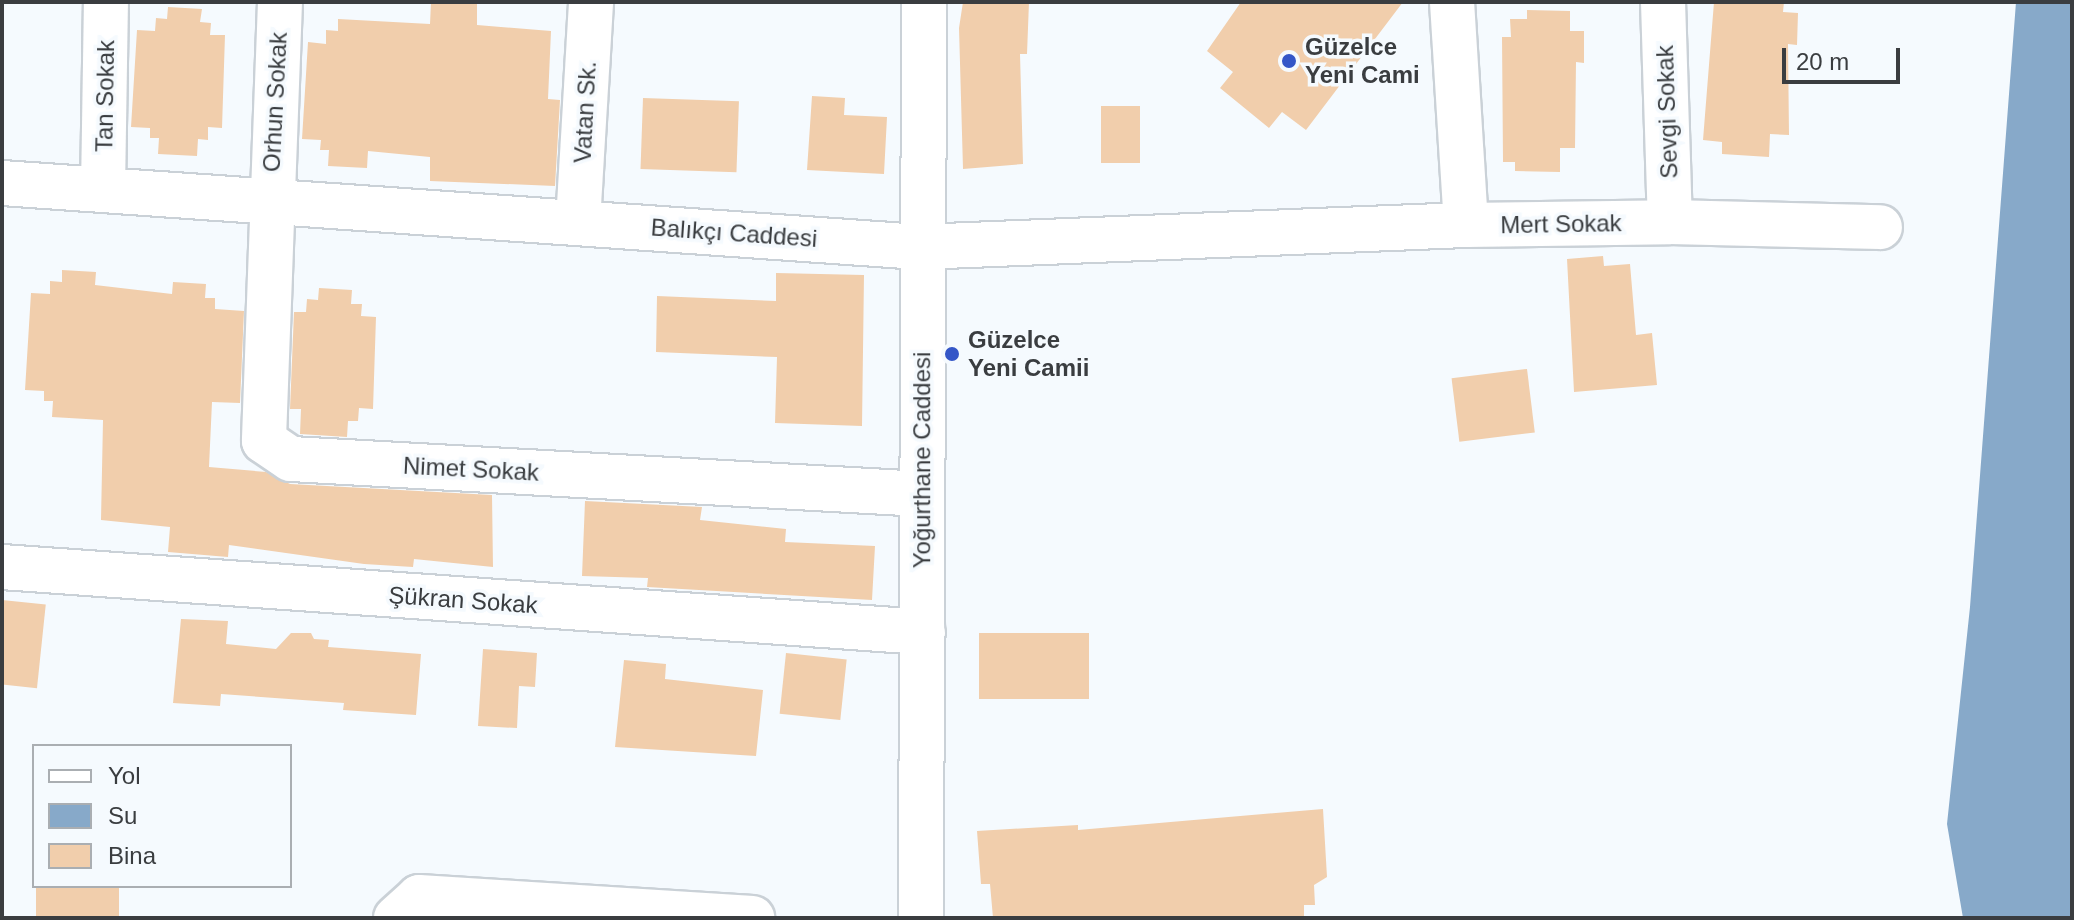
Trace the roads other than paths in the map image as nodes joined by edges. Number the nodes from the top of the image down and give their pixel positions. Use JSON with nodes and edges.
{"nodes":[{"id":1,"x":106,"y":2,"type":"edge"},
{"id":2,"x":280,"y":2,"type":"edge"},
{"id":3,"x":591,"y":2,"type":"edge"},
{"id":4,"x":924,"y":2,"type":"edge"},
{"id":5,"x":1452,"y":2,"type":"edge"},
{"id":6,"x":1663,"y":2,"type":"edge"},
{"id":7,"x":2,"y":183,"type":"edge"},
{"id":8,"x":103,"y":190,"type":"junction"},
{"id":9,"x":270,"y":202,"type":"junction"},
{"id":10,"x":578,"y":222,"type":"junction"},
{"id":11,"x":1670,"y":222,"type":"junction"},
{"id":12,"x":1466,"y":225,"type":"junction"},
{"id":13,"x":1880,"y":227,"type":"dead end"},
{"id":14,"x":920,"y":247,"type":"junction"},
{"id":15,"x":922,"y":494,"type":"junction"},
{"id":16,"x":2,"y":567,"type":"edge"},
{"id":17,"x":923,"y":632,"type":"junction"},
{"id":18,"x":608,"y":914,"type":"edge"},
{"id":19,"x":396,"y":918,"type":"edge"},
{"id":20,"x":752,"y":918,"type":"edge"},
{"id":21,"x":921,"y":918,"type":"edge"}],
"edges":[{"from":1,"to":8,"type":"street","name":"Tan Sokak"},
{"from":2,"to":9,"type":"street","name":"Orhun Sokak"},
{"from":3,"to":10,"type":"street","name":"Vatan Sk."},
{"from":4,"to":14,"type":"street","name":"Yoğurthane Caddesi"},
{"from":5,"to":12,"type":"street","name":"Mert Sokak"},
{"from":6,"to":11,"type":"street","name":"Sevgi Sokak"},
{"from":7,"to":8,"type":"street","name":"Balıkçı Caddesi"},
{"from":8,"to":9,"type":"street","name":"Balıkçı Caddesi"},
{"from":9,"to":10,"type":"street","name":"Balıkçı Caddesi"},
{"from":9,"to":15,"type":"street","name":"Nimet Sokak"},
{"from":10,"to":14,"type":"street","name":"Balıkçı Caddesi"},
{"from":11,"to":12,"type":"street","name":"Mert Sokak"},
{"from":11,"to":13,"type":"street","name":"Mert Sokak"},
{"from":12,"to":14,"type":"street","name":"Balıkçı Caddesi"},
{"from":14,"to":15,"type":"street","name":"Yoğurthane Caddesi"},
{"from":15,"to":17,"type":"street","name":"Yoğurthane Caddesi"},
{"from":16,"to":17,"type":"street","name":"Şükran Sokak"},
{"from":17,"to":21,"type":"street","name":"Yoğurthane Caddesi"},
{"from":18,"to":19,"type":"street"},
{"from":18,"to":20,"type":"street"}]}
